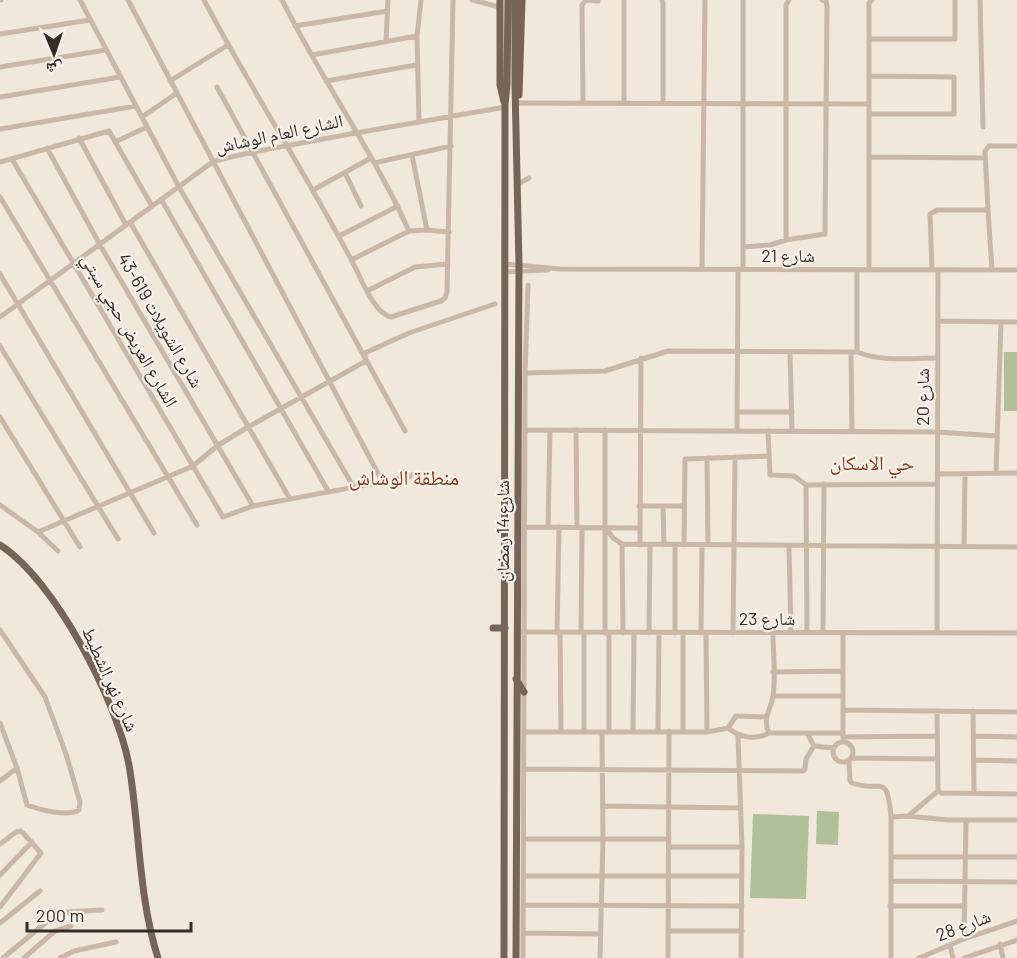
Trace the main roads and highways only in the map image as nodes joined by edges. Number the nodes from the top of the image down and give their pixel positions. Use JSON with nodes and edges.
{"nodes":[{"id":1,"x":508,"y":0,"type":"edge"},
{"id":2,"x":515,"y":0,"type":"edge"},
{"id":3,"x":522,"y":3,"type":"edge"},
{"id":4,"x":500,"y":4,"type":"edge"},
{"id":5,"x":511,"y":86,"type":"junction"},
{"id":6,"x":516,"y":103,"type":"junction"},
{"id":7,"x":505,"y":106,"type":"junction"},
{"id":8,"x":518,"y":332,"type":"junction"},
{"id":9,"x":526,"y":342,"type":"road end"},
{"id":10,"x":0,"y":545,"type":"edge"},
{"id":11,"x":493,"y":628,"type":"dead end"},
{"id":12,"x":505,"y":628,"type":"junction"},
{"id":13,"x":516,"y":678,"type":"junction"},
{"id":14,"x":524,"y":692,"type":"road end"},
{"id":15,"x":158,"y":958,"type":"edge"},
{"id":16,"x":504,"y":958,"type":"edge"},
{"id":17,"x":516,"y":958,"type":"edge"}],
"edges":[{"from":1,"to":5,"type":"main road"},
{"from":2,"to":5,"type":"main road"},
{"from":3,"to":6,"type":"main road","name":"شارع 14 رمضان"},
{"from":4,"to":7,"type":"main road","name":"شارع 14 رمضان"},
{"from":5,"to":6,"type":"main road","name":"شارع 14 رمضان"},
{"from":5,"to":7,"type":"main road","name":"شارع 14 رمضان"},
{"from":6,"to":8,"type":"main road","name":"شارع 14 رمضان"},
{"from":7,"to":12,"type":"main road","name":"شارع 14 رمضان"},
{"from":8,"to":9,"type":"main road"},
{"from":8,"to":13,"type":"main road","name":"شارع 14 رمضان"},
{"from":10,"to":15,"type":"main road","name":"شارع نهر الشطيط"},
{"from":11,"to":12,"type":"main road"},
{"from":12,"to":16,"type":"main road","name":"شارع 14 رمضان"},
{"from":13,"to":14,"type":"main road"},
{"from":13,"to":17,"type":"main road","name":"شارع 14 رمضان"}]}
